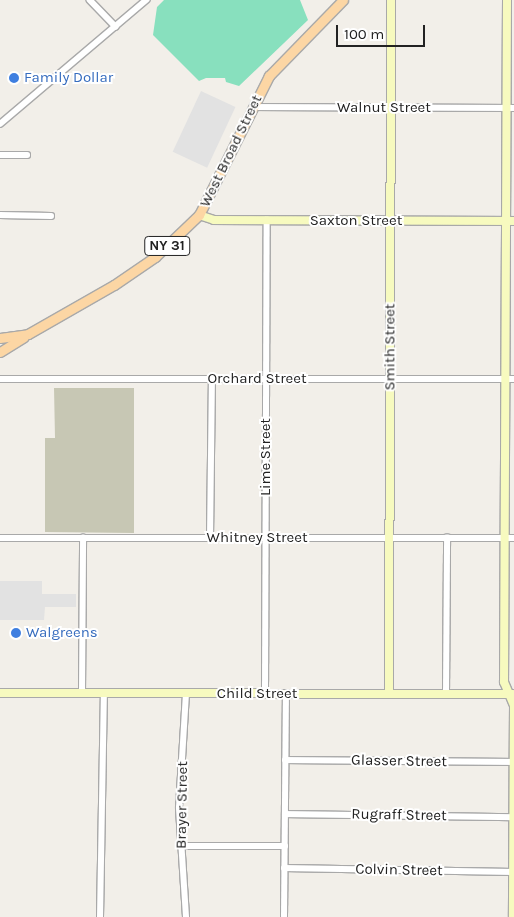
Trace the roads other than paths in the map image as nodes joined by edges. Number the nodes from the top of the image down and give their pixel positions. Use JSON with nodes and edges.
{"nodes":[{"id":1,"x":90,"y":0,"type":"edge"},
{"id":2,"x":146,"y":0,"type":"edge"},
{"id":3,"x":343,"y":0,"type":"edge"},
{"id":4,"x":391,"y":0,"type":"edge"},
{"id":5,"x":507,"y":0,"type":"edge"},
{"id":6,"x":116,"y":27,"type":"junction"},
{"id":7,"x":253,"y":107,"type":"junction"},
{"id":8,"x":391,"y":108,"type":"junction"},
{"id":9,"x":510,"y":108,"type":"edge"},
{"id":10,"x":0,"y":124,"type":"edge"},
{"id":11,"x":0,"y":155,"type":"edge"},
{"id":12,"x":27,"y":155,"type":"dead end"},
{"id":13,"x":198,"y":215,"type":"junction"},
{"id":14,"x":0,"y":216,"type":"edge"},
{"id":15,"x":50,"y":216,"type":"dead end"},
{"id":16,"x":267,"y":220,"type":"junction"},
{"id":17,"x":391,"y":221,"type":"junction"},
{"id":18,"x":510,"y":221,"type":"edge"},
{"id":19,"x":28,"y":334,"type":"junction"},
{"id":20,"x":0,"y":338,"type":"edge"},
{"id":21,"x":0,"y":352,"type":"edge"},
{"id":22,"x":505,"y":378,"type":"junction"},
{"id":23,"x":514,"y":378,"type":"edge"},
{"id":24,"x":0,"y":379,"type":"edge"},
{"id":25,"x":212,"y":379,"type":"junction"},
{"id":26,"x":266,"y":379,"type":"junction"},
{"id":27,"x":390,"y":379,"type":"junction"},
{"id":28,"x":0,"y":538,"type":"edge"},
{"id":29,"x":83,"y":538,"type":"junction"},
{"id":30,"x":210,"y":538,"type":"junction"},
{"id":31,"x":266,"y":538,"type":"junction"},
{"id":32,"x":389,"y":538,"type":"junction"},
{"id":33,"x":447,"y":538,"type":"junction"},
{"id":34,"x":504,"y":538,"type":"junction"},
{"id":35,"x":514,"y":538,"type":"edge"},
{"id":36,"x":0,"y":693,"type":"edge"},
{"id":37,"x":82,"y":693,"type":"junction"},
{"id":38,"x":104,"y":693,"type":"junction"},
{"id":39,"x":186,"y":693,"type":"junction"},
{"id":40,"x":265,"y":694,"type":"junction"},
{"id":41,"x":286,"y":694,"type":"junction"},
{"id":42,"x":389,"y":694,"type":"junction"},
{"id":43,"x":446,"y":694,"type":"junction"},
{"id":44,"x":511,"y":694,"type":"edge"},
{"id":45,"x":285,"y":760,"type":"junction"},
{"id":46,"x":514,"y":762,"type":"edge"},
{"id":47,"x":514,"y":782,"type":"edge"},
{"id":48,"x":285,"y":814,"type":"junction"},
{"id":49,"x":513,"y":816,"type":"edge"},
{"id":50,"x":181,"y":846,"type":"junction"},
{"id":51,"x":285,"y":846,"type":"junction"},
{"id":52,"x":514,"y":862,"type":"edge"},
{"id":53,"x":284,"y":868,"type":"junction"},
{"id":54,"x":513,"y":872,"type":"edge"},
{"id":55,"x":100,"y":917,"type":"edge"},
{"id":56,"x":186,"y":917,"type":"edge"},
{"id":57,"x":284,"y":917,"type":"edge"},
{"id":58,"x":513,"y":917,"type":"edge"}],
"edges":[{"from":1,"to":6,"type":"street"},
{"from":2,"to":6,"type":"street"},
{"from":3,"to":7,"type":"main road","name":"West Broad Street","number":"NY 31"},
{"from":4,"to":8,"type":"street","name":"Smith Street"},
{"from":5,"to":9,"type":"street"},
{"from":6,"to":10,"type":"street"},
{"from":7,"to":8,"type":"street","name":"Walnut Street"},
{"from":7,"to":13,"type":"main road","name":"West Broad Street","number":"NY 31"},
{"from":8,"to":9,"type":"street","name":"Walnut Street"},
{"from":8,"to":17,"type":"street","name":"Smith Street"},
{"from":9,"to":18,"type":"street"},
{"from":11,"to":12,"type":"street"},
{"from":13,"to":16,"type":"street","name":"Saxton Street"},
{"from":13,"to":19,"type":"main road","name":"West Broad Street","number":"NY 31"},
{"from":14,"to":15,"type":"street"},
{"from":16,"to":17,"type":"street","name":"Saxton Street"},
{"from":16,"to":26,"type":"street","name":"Lime Street"},
{"from":17,"to":18,"type":"street","name":"Saxton Street"},
{"from":17,"to":27,"type":"street","name":"Smith Street"},
{"from":18,"to":22,"type":"street"},
{"from":19,"to":20,"type":"main road","name":"West Broad Street","number":"NY 31"},
{"from":19,"to":21,"type":"main road","number":"NY 31"},
{"from":22,"to":23,"type":"street","name":"Orchard Street"},
{"from":22,"to":27,"type":"street","name":"Orchard Street"},
{"from":22,"to":34,"type":"street"},
{"from":24,"to":25,"type":"street","name":"Orchard Street"},
{"from":25,"to":26,"type":"street","name":"Orchard Street"},
{"from":25,"to":30,"type":"street"},
{"from":26,"to":27,"type":"street","name":"Orchard Street"},
{"from":26,"to":31,"type":"street","name":"Lime Street"},
{"from":27,"to":32,"type":"street","name":"Smith Street"},
{"from":28,"to":29,"type":"street","name":"Whitney Street"},
{"from":29,"to":30,"type":"street","name":"Whitney Street"},
{"from":29,"to":37,"type":"street"},
{"from":30,"to":31,"type":"street","name":"Whitney Street"},
{"from":31,"to":32,"type":"street","name":"Whitney Street"},
{"from":31,"to":40,"type":"street","name":"Lime Street"},
{"from":32,"to":33,"type":"street","name":"Whitney Street"},
{"from":32,"to":42,"type":"street","name":"Smith Street"},
{"from":33,"to":34,"type":"street","name":"Whitney Street"},
{"from":33,"to":43,"type":"street"},
{"from":34,"to":35,"type":"street","name":"Whitney Street"},
{"from":34,"to":44,"type":"street"},
{"from":36,"to":37,"type":"street","name":"Child Street"},
{"from":37,"to":38,"type":"street","name":"Child Street"},
{"from":38,"to":39,"type":"street","name":"Child Street"},
{"from":38,"to":55,"type":"street"},
{"from":39,"to":40,"type":"street","name":"Child Street"},
{"from":39,"to":50,"type":"street","name":"Brayer Street"},
{"from":40,"to":41,"type":"street","name":"Child Street"},
{"from":41,"to":42,"type":"street","name":"Child Street"},
{"from":41,"to":45,"type":"street"},
{"from":42,"to":43,"type":"street","name":"Child Street"},
{"from":43,"to":44,"type":"street","name":"Child Street"},
{"from":44,"to":46,"type":"street"},
{"from":45,"to":46,"type":"street","name":"Glasser Street"},
{"from":45,"to":48,"type":"street"},
{"from":46,"to":47,"type":"street"},
{"from":47,"to":49,"type":"street"},
{"from":48,"to":49,"type":"street","name":"Rugraff Street"},
{"from":48,"to":51,"type":"street"},
{"from":49,"to":52,"type":"street"},
{"from":50,"to":51,"type":"street"},
{"from":50,"to":56,"type":"street","name":"Brayer Street"},
{"from":51,"to":53,"type":"street"},
{"from":52,"to":54,"type":"street"},
{"from":53,"to":54,"type":"street","name":"Colvin Street"},
{"from":53,"to":57,"type":"street"},
{"from":54,"to":58,"type":"street"}]}
